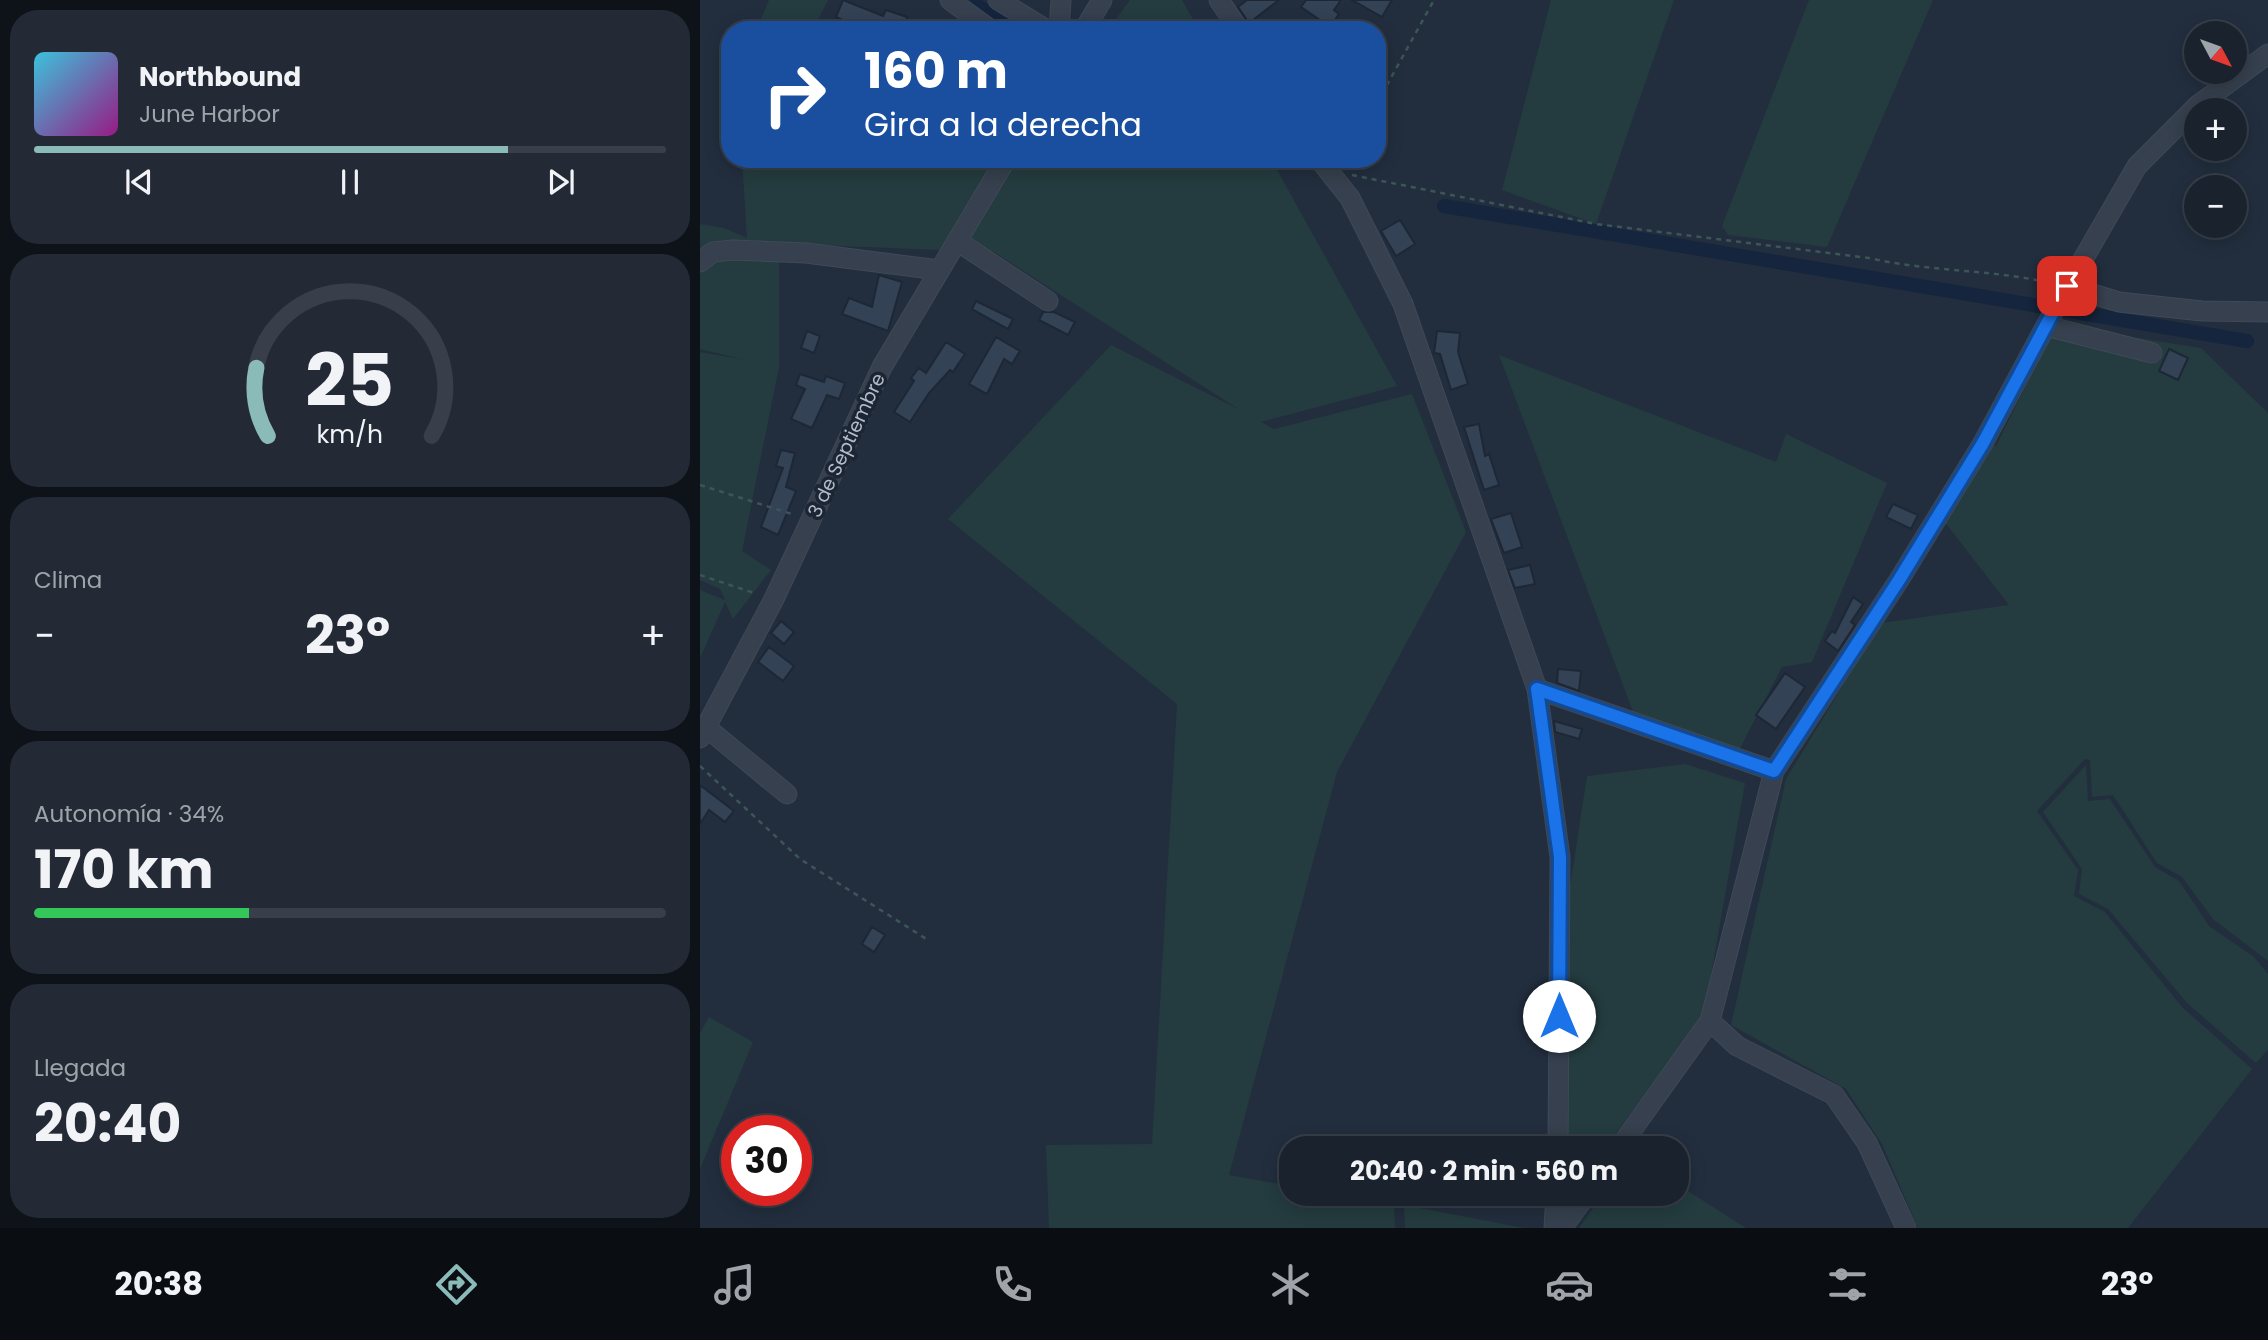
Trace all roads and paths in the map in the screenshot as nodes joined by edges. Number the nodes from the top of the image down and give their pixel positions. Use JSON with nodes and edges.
{"nodes":[{"id":1,"x":950,"y":0,"type":"edge"},
{"id":2,"x":998,"y":0,"type":"edge"},
{"id":3,"x":1061,"y":0,"type":"edge"},
{"id":4,"x":1102,"y":0,"type":"edge"},
{"id":5,"x":1219,"y":0,"type":"edge"},
{"id":6,"x":1434,"y":0,"type":"edge"},
{"id":7,"x":978,"y":21,"type":"edge"},
{"id":8,"x":1032,"y":21,"type":"edge"},
{"id":9,"x":1060,"y":21,"type":"edge"},
{"id":10,"x":1089,"y":21,"type":"edge"},
{"id":11,"x":1233,"y":21,"type":"edge"},
{"id":12,"x":2268,"y":54,"type":"edge"},
{"id":13,"x":1386,"y":87,"type":"edge"},
{"id":14,"x":1001,"y":168,"type":"edge"},
{"id":15,"x":1326,"y":168,"type":"edge"},
{"id":16,"x":1347,"y":168,"type":"edge"},
{"id":17,"x":957,"y":241,"type":"junction"},
{"id":18,"x":700,"y":262,"type":"edge"},
{"id":19,"x":939,"y":270,"type":"junction"},
{"id":20,"x":2065,"y":290,"type":"junction"},
{"id":21,"x":1048,"y":300,"type":"dead end"},
{"id":22,"x":2268,"y":312,"type":"edge"},
{"id":23,"x":2048,"y":321,"type":"junction"},
{"id":24,"x":2152,"y":353,"type":"dead end"},
{"id":25,"x":700,"y":485,"type":"edge"},
{"id":26,"x":811,"y":520,"type":"junction"},
{"id":27,"x":700,"y":575,"type":"edge"},
{"id":28,"x":774,"y":599,"type":"junction"},
{"id":29,"x":1537,"y":689,"type":"junction"},
{"id":30,"x":703,"y":733,"type":"edge"},
{"id":31,"x":700,"y":766,"type":"edge"},
{"id":32,"x":1774,"y":771,"type":"junction"},
{"id":33,"x":787,"y":794,"type":"dead end"},
{"id":34,"x":928,"y":940,"type":"dead end"},
{"id":35,"x":1710,"y":1021,"type":"junction"},
{"id":36,"x":1558,"y":1136,"type":"edge"},
{"id":37,"x":1628,"y":1136,"type":"edge"},
{"id":38,"x":1555,"y":1206,"type":"edge"},
{"id":39,"x":1578,"y":1206,"type":"edge"},
{"id":40,"x":1554,"y":1228,"type":"edge"},
{"id":41,"x":1562,"y":1228,"type":"edge"},
{"id":42,"x":1906,"y":1228,"type":"edge"}],
"edges":[{"from":1,"to":7,"type":"street"},
{"from":2,"to":8,"type":"street"},
{"from":3,"to":9,"type":"street"},
{"from":4,"to":10,"type":"street"},
{"from":5,"to":11,"type":"street"},
{"from":6,"to":13,"type":"path"},
{"from":12,"to":20,"type":"street"},
{"from":14,"to":17,"type":"street","name":"3 de Septiembre"},
{"from":15,"to":29,"type":"street"},
{"from":16,"to":20,"type":"path"},
{"from":17,"to":19,"type":"street","name":"3 de Septiembre"},
{"from":17,"to":21,"type":"street"},
{"from":18,"to":19,"type":"street"},
{"from":19,"to":26,"type":"street","name":"3 de Septiembre"},
{"from":20,"to":22,"type":"street"},
{"from":20,"to":23,"type":"street"},
{"from":23,"to":24,"type":"street"},
{"from":23,"to":32,"type":"street"},
{"from":25,"to":26,"type":"path"},
{"from":26,"to":28,"type":"street","name":"3 de Septiembre"},
{"from":27,"to":28,"type":"path"},
{"from":28,"to":30,"type":"street","name":"3 de Septiembre"},
{"from":29,"to":32,"type":"street"},
{"from":29,"to":36,"type":"street"},
{"from":30,"to":33,"type":"street"},
{"from":31,"to":34,"type":"path"},
{"from":32,"to":35,"type":"street"},
{"from":35,"to":37,"type":"street"},
{"from":35,"to":42,"type":"street"},
{"from":38,"to":40,"type":"street"},
{"from":39,"to":41,"type":"street"}]}
